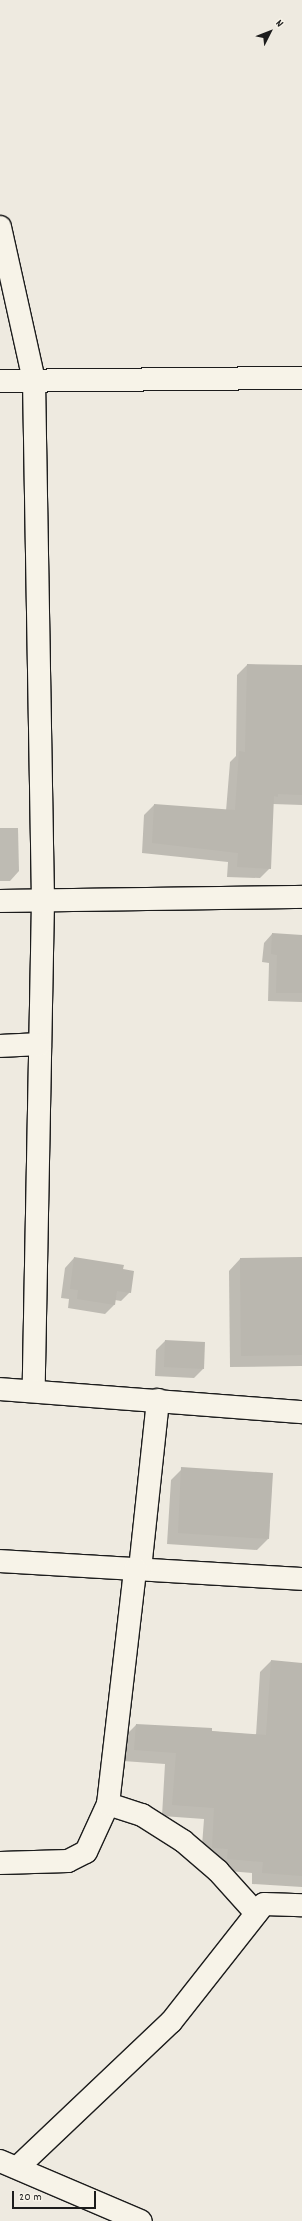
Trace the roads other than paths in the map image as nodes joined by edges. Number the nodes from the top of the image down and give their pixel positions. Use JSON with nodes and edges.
{"nodes":[{"id":1,"x":0,"y":227,"type":"edge"},
{"id":2,"x":302,"y":378,"type":"edge"},
{"id":3,"x":34,"y":380,"type":"junction"},
{"id":4,"x":0,"y":381,"type":"edge"},
{"id":5,"x":302,"y":897,"type":"edge"},
{"id":6,"x":0,"y":901,"type":"edge"},
{"id":7,"x":43,"y":901,"type":"junction"},
{"id":8,"x":40,"y":1044,"type":"junction"},
{"id":9,"x":0,"y":1046,"type":"edge"},
{"id":10,"x":0,"y":1389,"type":"edge"},
{"id":11,"x":34,"y":1390,"type":"junction"},
{"id":12,"x":158,"y":1400,"type":"junction"},
{"id":13,"x":302,"y":1412,"type":"edge"},
{"id":14,"x":0,"y":1561,"type":"edge"},
{"id":15,"x":137,"y":1569,"type":"junction"},
{"id":16,"x":302,"y":1579,"type":"edge"},
{"id":17,"x":108,"y":1804,"type":"junction"},
{"id":18,"x":0,"y":1863,"type":"edge"},
{"id":19,"x":302,"y":1905,"type":"edge"},
{"id":20,"x":256,"y":1913,"type":"junction"},
{"id":21,"x":9,"y":2164,"type":"edge"},
{"id":22,"x":141,"y":2221,"type":"edge"}],
"edges":[{"from":1,"to":3,"type":"street"},
{"from":2,"to":3,"type":"street"},
{"from":3,"to":4,"type":"street"},
{"from":3,"to":7,"type":"street"},
{"from":5,"to":7,"type":"street"},
{"from":6,"to":7,"type":"street"},
{"from":7,"to":8,"type":"street"},
{"from":8,"to":9,"type":"street"},
{"from":8,"to":11,"type":"street"},
{"from":10,"to":11,"type":"street"},
{"from":11,"to":12,"type":"street"},
{"from":12,"to":13,"type":"street"},
{"from":12,"to":15,"type":"street"},
{"from":14,"to":15,"type":"street"},
{"from":15,"to":16,"type":"street"},
{"from":15,"to":17,"type":"street"},
{"from":17,"to":18,"type":"street"},
{"from":17,"to":20,"type":"street"},
{"from":19,"to":20,"type":"street"},
{"from":20,"to":21,"type":"street"},
{"from":21,"to":22,"type":"street"}]}
